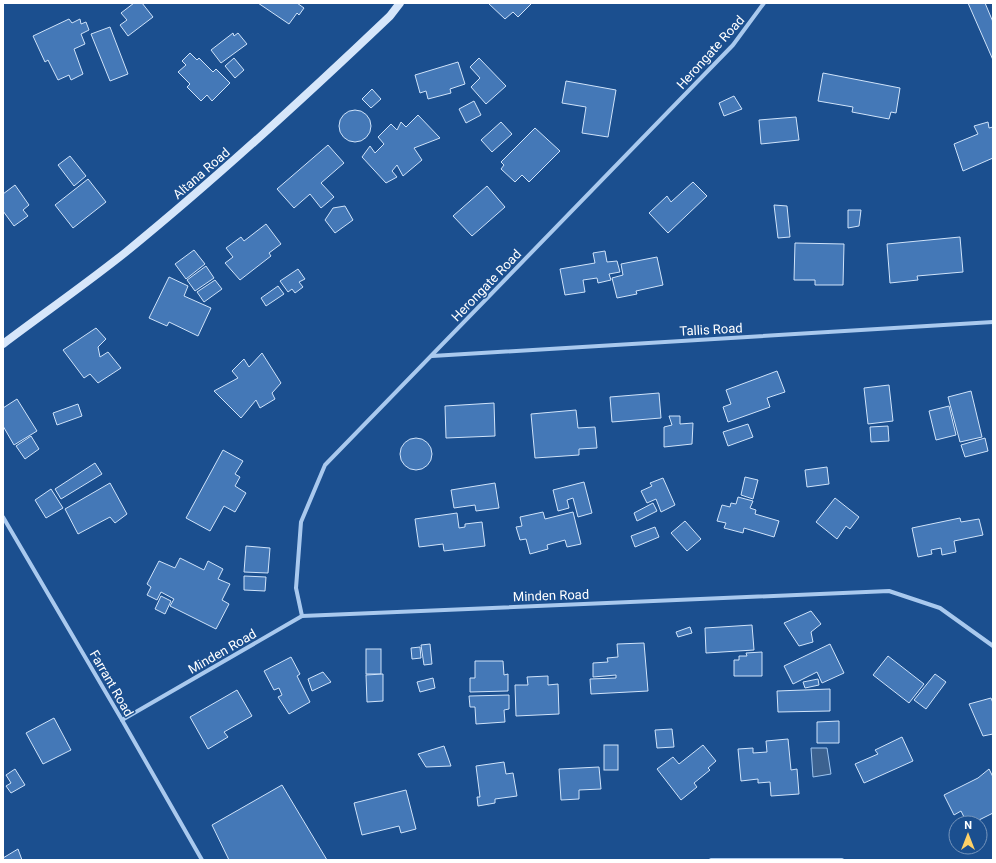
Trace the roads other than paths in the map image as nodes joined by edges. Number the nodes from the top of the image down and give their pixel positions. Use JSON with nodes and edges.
{"nodes":[{"id":1,"x":400,"y":3,"type":"edge"},
{"id":2,"x":764,"y":3,"type":"edge"},
{"id":3,"x":993,"y":322,"type":"edge"},
{"id":4,"x":3,"y":344,"type":"edge"},
{"id":5,"x":431,"y":356,"type":"junction"},
{"id":6,"x":3,"y":516,"type":"edge"},
{"id":7,"x":302,"y":616,"type":"junction"},
{"id":8,"x":993,"y":646,"type":"edge"},
{"id":9,"x":122,"y":720,"type":"junction"},
{"id":10,"x":202,"y":860,"type":"edge"},
{"id":11,"x":712,"y":860,"type":"edge"},
{"id":12,"x":842,"y":860,"type":"edge"}],
"edges":[{"from":1,"to":4,"type":"main road","name":"Altana Road"},
{"from":2,"to":5,"type":"street","name":"Herongate Road"},
{"from":3,"to":5,"type":"street","name":"Tallis Road"},
{"from":5,"to":7,"type":"street","name":"Herongate Road"},
{"from":6,"to":9,"type":"street","name":"Farrant Road"},
{"from":7,"to":8,"type":"street","name":"Minden Road"},
{"from":7,"to":9,"type":"street","name":"Minden Road"},
{"from":9,"to":10,"type":"street","name":"Farrant Road"},
{"from":11,"to":12,"type":"street"}]}
